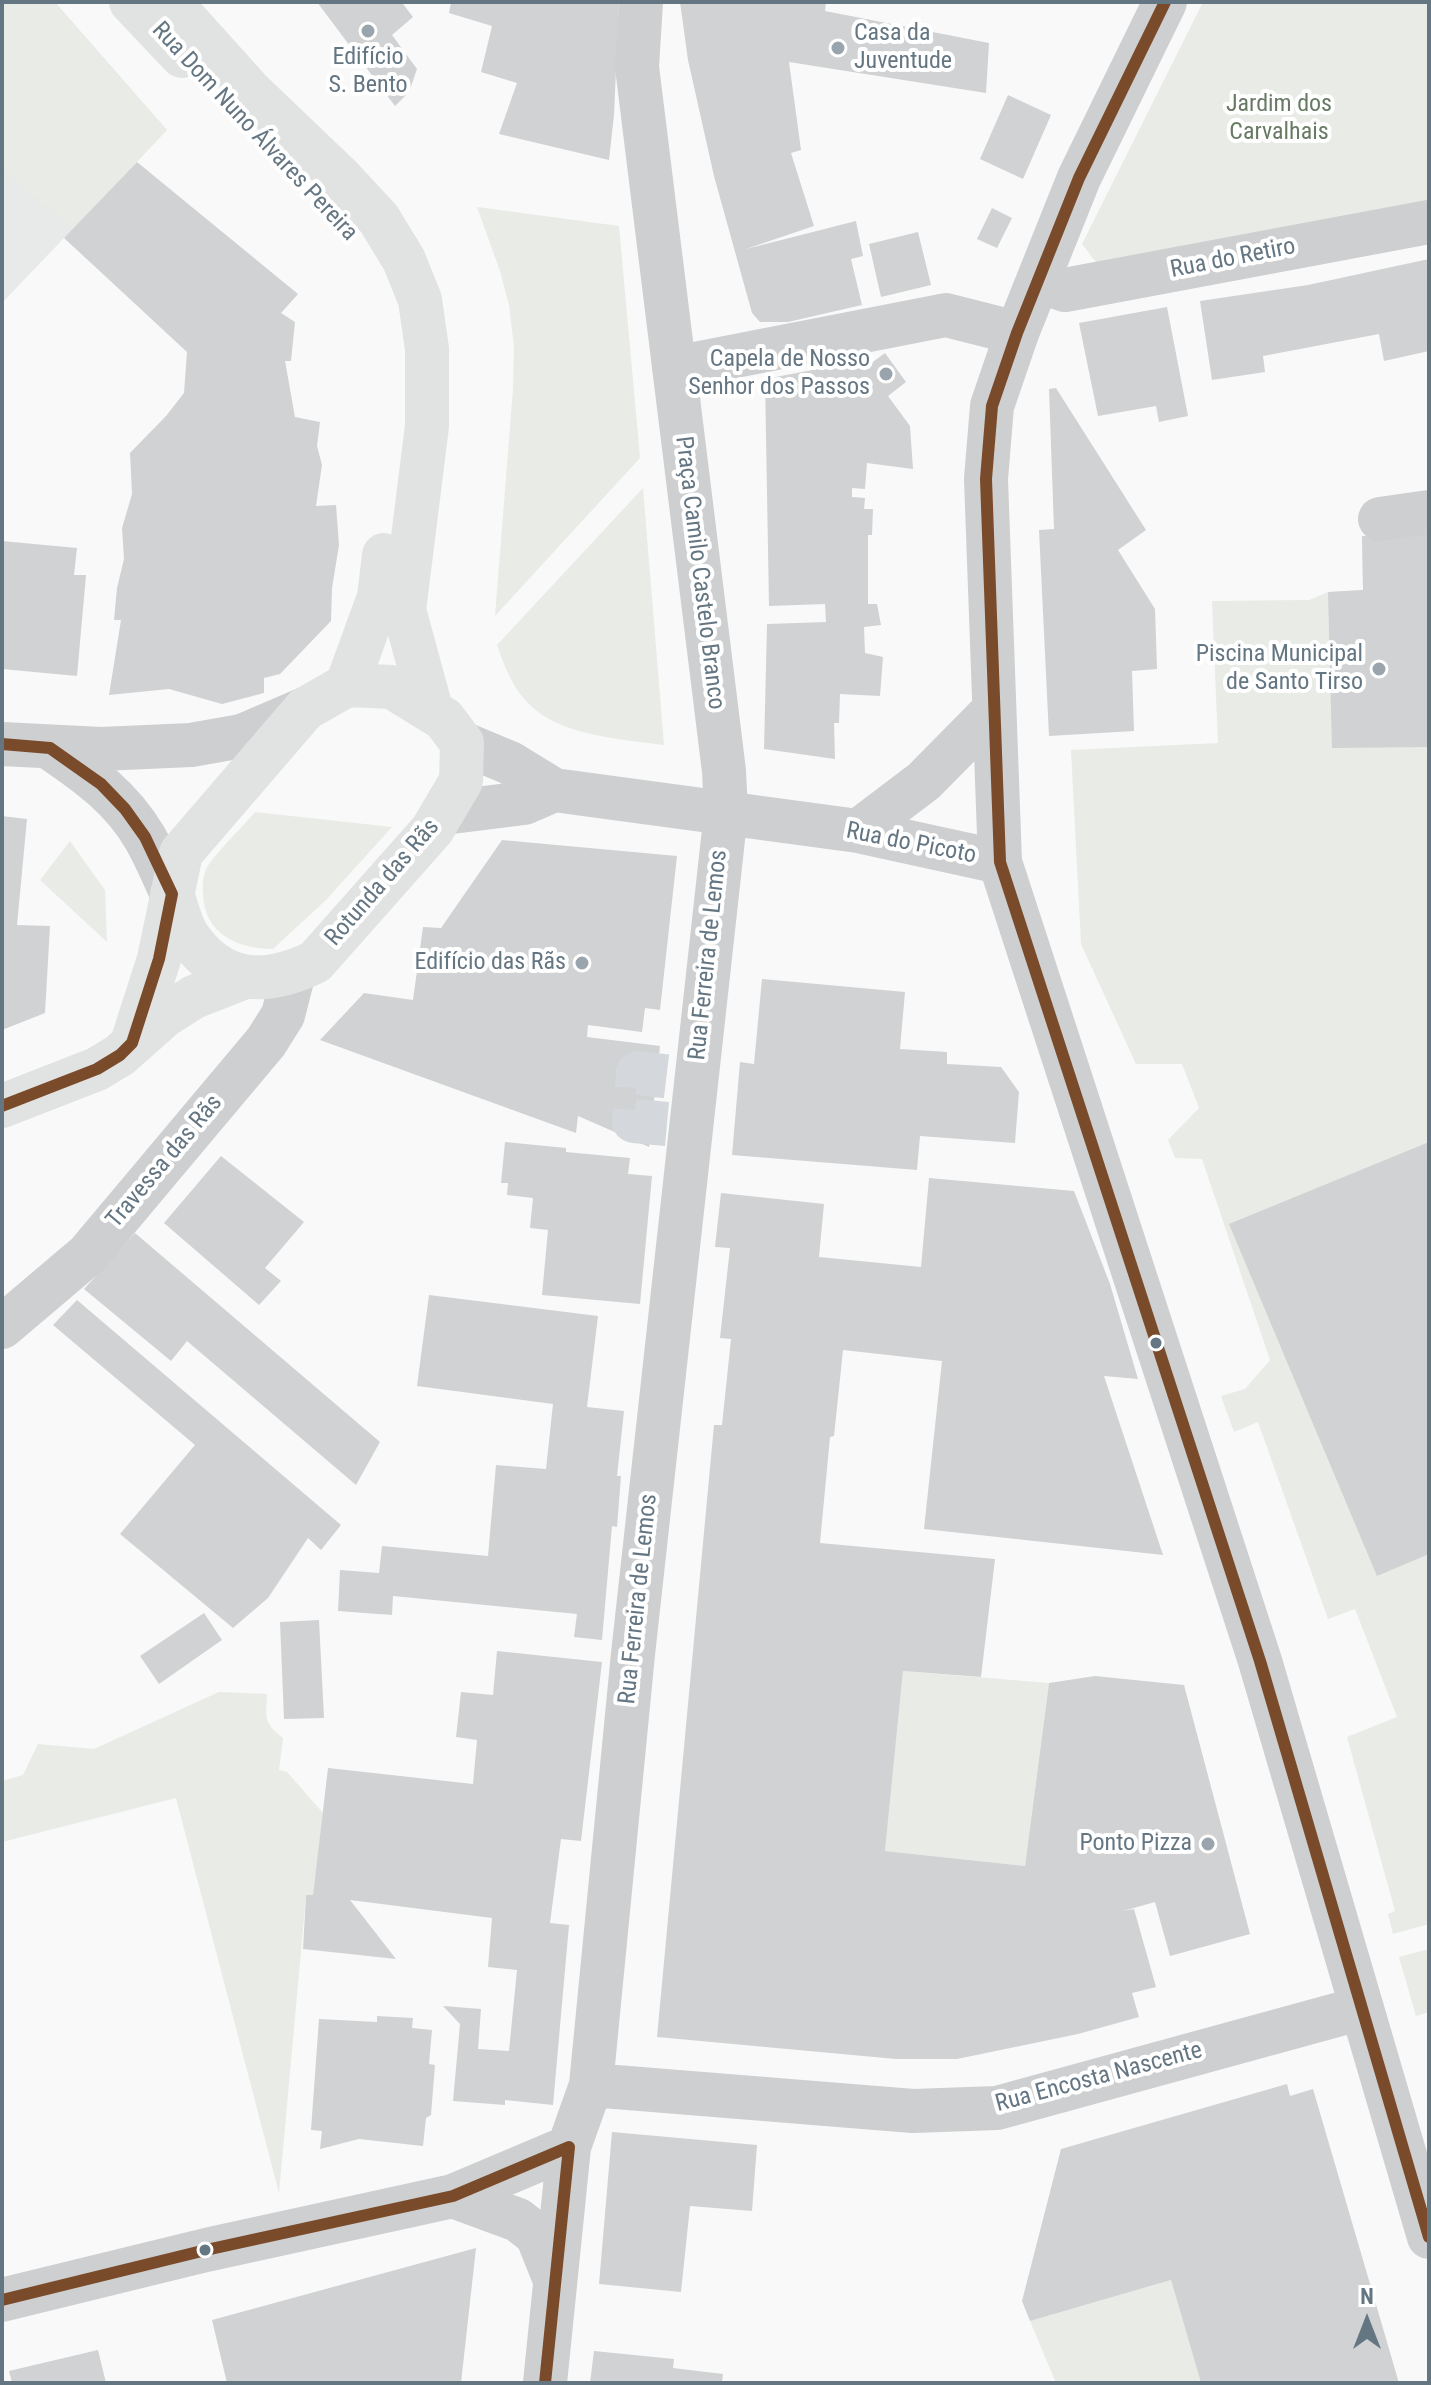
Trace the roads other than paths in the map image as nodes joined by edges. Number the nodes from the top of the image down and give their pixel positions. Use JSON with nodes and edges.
{"nodes":[{"id":1,"x":131,"y":2,"type":"edge"},
{"id":2,"x":170,"y":2,"type":"edge"},
{"id":3,"x":641,"y":2,"type":"edge"},
{"id":4,"x":1165,"y":2,"type":"edge"},
{"id":5,"x":1429,"y":222,"type":"edge"},
{"id":6,"x":1038,"y":280,"type":"junction"},
{"id":7,"x":1017,"y":333,"type":"junction"},
{"id":8,"x":674,"y":368,"type":"junction"},
{"id":9,"x":1429,"y":512,"type":"edge"},
{"id":10,"x":1380,"y":519,"type":"dead end"},
{"id":11,"x":347,"y":685,"type":"junction"},
{"id":12,"x":305,"y":709,"type":"junction"},
{"id":13,"x":431,"y":709,"type":"junction"},
{"id":14,"x":994,"y":710,"type":"junction"},
{"id":15,"x":462,"y":743,"type":"junction"},
{"id":16,"x":2,"y":744,"type":"edge"},
{"id":17,"x":50,"y":748,"type":"junction"},
{"id":18,"x":554,"y":790,"type":"junction"},
{"id":19,"x":726,"y":812,"type":"junction"},
{"id":20,"x":444,"y":813,"type":"junction"},
{"id":21,"x":858,"y":831,"type":"junction"},
{"id":22,"x":1000,"y":862,"type":"junction"},
{"id":23,"x":172,"y":894,"type":"junction"},
{"id":24,"x":294,"y":972,"type":"junction"},
{"id":25,"x":245,"y":977,"type":"junction"},
{"id":26,"x":132,"y":1043,"type":"junction"},
{"id":27,"x":2,"y":1106,"type":"edge"},
{"id":28,"x":2,"y":1327,"type":"edge"},
{"id":29,"x":1362,"y":2008,"type":"junction"},
{"id":30,"x":591,"y":2085,"type":"junction"},
{"id":31,"x":569,"y":2147,"type":"junction"},
{"id":32,"x":453,"y":2196,"type":"junction"},
{"id":33,"x":1429,"y":2237,"type":"edge"},
{"id":34,"x":556,"y":2281,"type":"junction"},
{"id":35,"x":2,"y":2300,"type":"edge"},
{"id":36,"x":545,"y":2383,"type":"edge"}],
"edges":[{"from":1,"to":11,"type":"main road","name":"Rua Dom Nuno Álvares Pereira"},
{"from":2,"to":13,"type":"main road","name":"Rua Dom Nuno Álvares Pereira"},
{"from":3,"to":8,"type":"street","name":"Praça Camilo Castelo Branco"},
{"from":4,"to":6,"type":"street"},
{"from":5,"to":6,"type":"street","name":"Rua do Retiro"},
{"from":6,"to":7,"type":"street"},
{"from":7,"to":8,"type":"street"},
{"from":7,"to":14,"type":"street"},
{"from":8,"to":19,"type":"street","name":"Praça Camilo Castelo Branco"},
{"from":9,"to":10,"type":"street"},
{"from":11,"to":12,"type":"main road"},
{"from":11,"to":13,"type":"main road"},
{"from":12,"to":17,"type":"street"},
{"from":12,"to":23,"type":"main road"},
{"from":13,"to":15,"type":"main road"},
{"from":14,"to":21,"type":"street"},
{"from":14,"to":22,"type":"street"},
{"from":15,"to":18,"type":"street"},
{"from":15,"to":20,"type":"main road","name":"Rotunda das Rãs"},
{"from":16,"to":17,"type":"street"},
{"from":17,"to":23,"type":"street"},
{"from":18,"to":19,"type":"street"},
{"from":18,"to":20,"type":"street"},
{"from":19,"to":21,"type":"street","name":"Rua do Picoto"},
{"from":19,"to":30,"type":"street","name":"Rua Ferreira de Lemos"},
{"from":20,"to":24,"type":"main road","name":"Rotunda das Rãs"},
{"from":21,"to":22,"type":"street","name":"Rua do Picoto"},
{"from":22,"to":29,"type":"street","name":"Rua do Picoto"},
{"from":23,"to":25,"type":"main road"},
{"from":23,"to":26,"type":"main road"},
{"from":24,"to":25,"type":"main road","name":"Rotunda das Rãs"},
{"from":24,"to":28,"type":"street","name":"Travessa das Rãs"},
{"from":25,"to":26,"type":"main road"},
{"from":26,"to":27,"type":"main road"},
{"from":29,"to":30,"type":"street","name":"Rua Encosta Nascente"},
{"from":29,"to":33,"type":"street","name":"Rua do Picoto"},
{"from":30,"to":31,"type":"street","name":"Rua Ferreira de Lemos"},
{"from":31,"to":32,"type":"street"},
{"from":31,"to":34,"type":"street","name":"Rua Ferreira de Lemos"},
{"from":32,"to":34,"type":"street"},
{"from":32,"to":35,"type":"street"},
{"from":34,"to":36,"type":"street","name":"Rua Ferreira de Lemos"}]}
